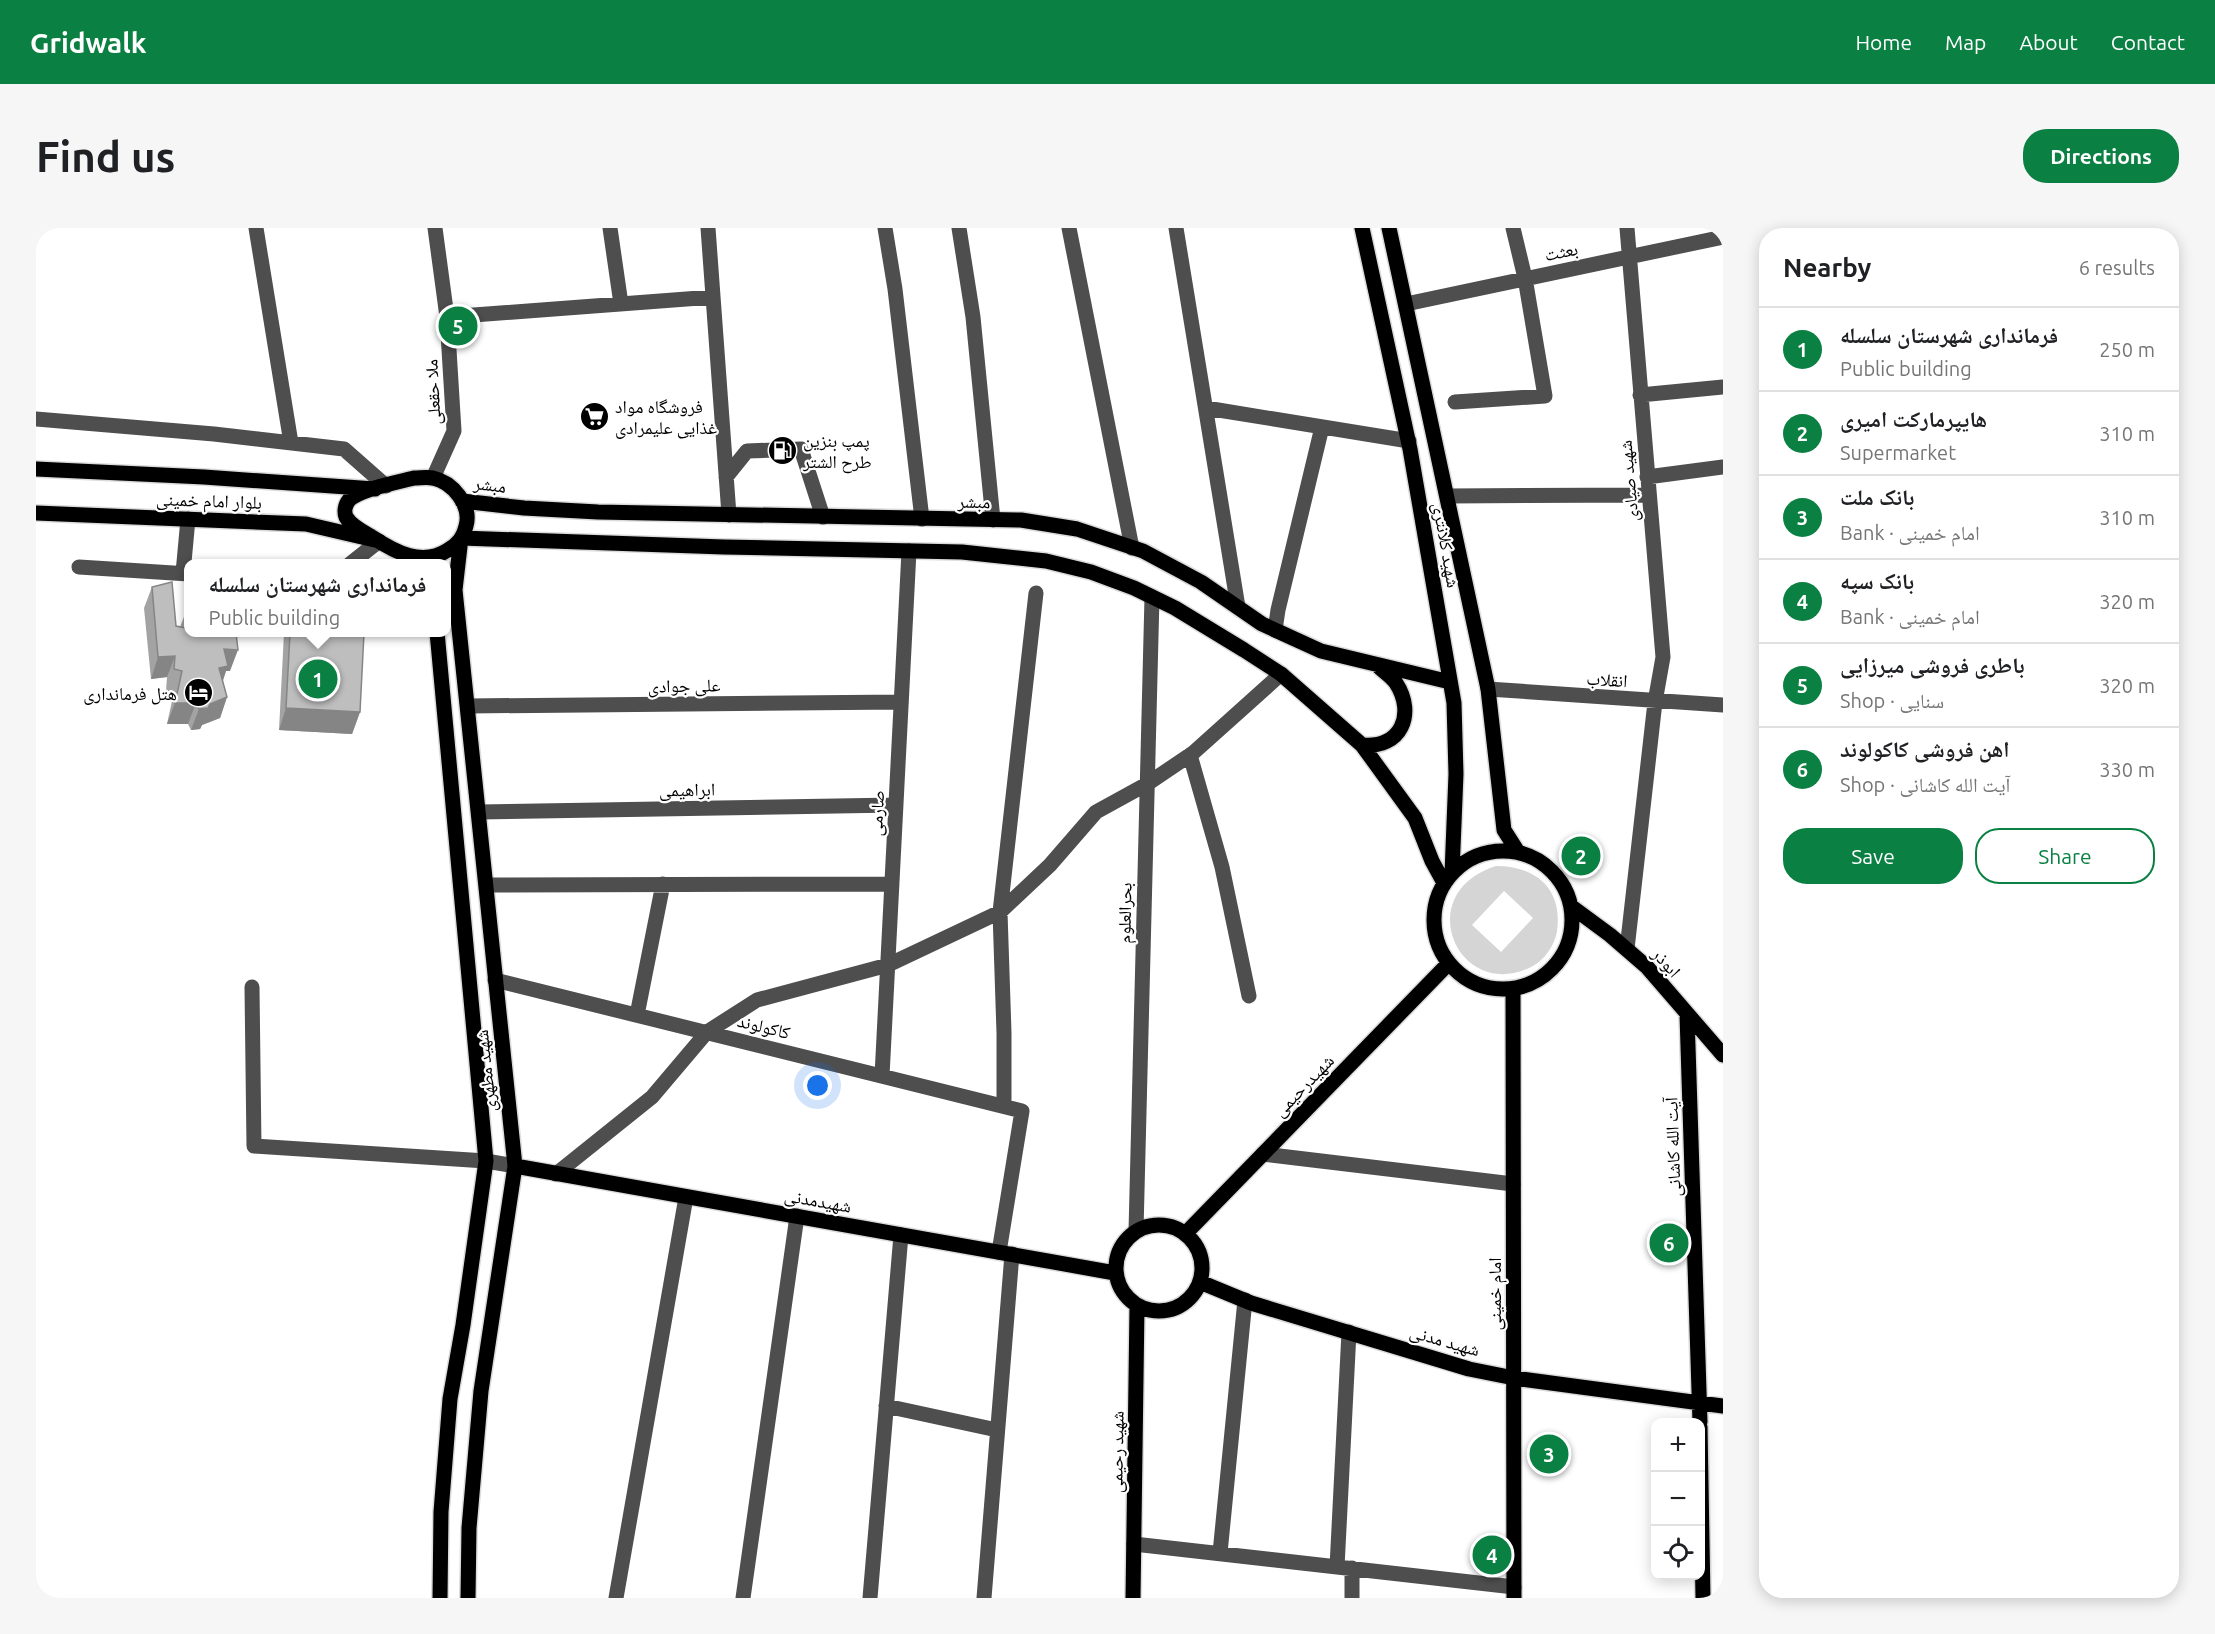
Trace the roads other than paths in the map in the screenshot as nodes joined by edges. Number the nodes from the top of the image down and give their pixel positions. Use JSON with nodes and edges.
{"nodes":[{"id":1,"x":255,"y":228,"type":"edge"},
{"id":2,"x":435,"y":228,"type":"edge"},
{"id":3,"x":610,"y":228,"type":"edge"},
{"id":4,"x":708,"y":228,"type":"edge"},
{"id":5,"x":885,"y":228,"type":"edge"},
{"id":6,"x":959,"y":228,"type":"edge"},
{"id":7,"x":1069,"y":228,"type":"edge"},
{"id":8,"x":1176,"y":228,"type":"edge"},
{"id":9,"x":1362,"y":228,"type":"edge"},
{"id":10,"x":1389,"y":228,"type":"edge"},
{"id":11,"x":1513,"y":228,"type":"edge"},
{"id":12,"x":1627,"y":228,"type":"edge"},
{"id":13,"x":1723,"y":237,"type":"edge"},
{"id":14,"x":1629,"y":257,"type":"junction"},
{"id":15,"x":1526,"y":278,"type":"junction"},
{"id":16,"x":713,"y":297,"type":"junction"},
{"id":17,"x":621,"y":304,"type":"junction"},
{"id":18,"x":1406,"y":304,"type":"junction"},
{"id":19,"x":447,"y":317,"type":"junction"},
{"id":20,"x":1723,"y":387,"type":"edge"},
{"id":21,"x":1640,"y":395,"type":"junction"},
{"id":22,"x":1455,"y":402,"type":"dead end"},
{"id":23,"x":1206,"y":408,"type":"junction"},
{"id":24,"x":36,"y":419,"type":"edge"},
{"id":25,"x":1322,"y":427,"type":"junction"},
{"id":26,"x":1409,"y":441,"type":"junction"},
{"id":27,"x":291,"y":442,"type":"junction"},
{"id":28,"x":1723,"y":466,"type":"edge"},
{"id":29,"x":36,"y":469,"type":"edge"},
{"id":30,"x":726,"y":477,"type":"junction"},
{"id":31,"x":1647,"y":477,"type":"junction"},
{"id":32,"x":433,"y":478,"type":"junction"},
{"id":33,"x":380,"y":488,"type":"junction"},
{"id":34,"x":1649,"y":495,"type":"junction"},
{"id":35,"x":1448,"y":496,"type":"junction"},
{"id":36,"x":462,"y":501,"type":"junction"},
{"id":37,"x":36,"y":513,"type":"edge"},
{"id":38,"x":729,"y":514,"type":"junction"},
{"id":39,"x":823,"y":517,"type":"junction"},
{"id":40,"x":188,"y":519,"type":"junction"},
{"id":41,"x":922,"y":519,"type":"junction"},
{"id":42,"x":993,"y":520,"type":"junction"},
{"id":43,"x":461,"y":538,"type":"junction"},
{"id":44,"x":379,"y":542,"type":"junction"},
{"id":45,"x":1132,"y":548,"type":"junction"},
{"id":46,"x":909,"y":551,"type":"junction"},
{"id":47,"x":187,"y":559,"type":"edge"},
{"id":48,"x":357,"y":559,"type":"edge"},
{"id":49,"x":408,"y":559,"type":"edge"},
{"id":50,"x":79,"y":567,"type":"dead end"},
{"id":51,"x":184,"y":574,"type":"edge"},
{"id":52,"x":1036,"y":593,"type":"dead end"},
{"id":53,"x":1152,"y":597,"type":"junction"},
{"id":54,"x":1238,"y":607,"type":"junction"},
{"id":55,"x":1275,"y":630,"type":"junction"},
{"id":56,"x":437,"y":637,"type":"edge"},
{"id":57,"x":1379,"y":667,"type":"junction"},
{"id":58,"x":1281,"y":674,"type":"junction"},
{"id":59,"x":1450,"y":682,"type":"junction"},
{"id":60,"x":1488,"y":689,"type":"junction"},
{"id":61,"x":901,"y":702,"type":"junction"},
{"id":62,"x":1655,"y":702,"type":"junction"},
{"id":63,"x":1723,"y":705,"type":"edge"},
{"id":64,"x":468,"y":706,"type":"junction"},
{"id":65,"x":1362,"y":745,"type":"junction"},
{"id":66,"x":1190,"y":755,"type":"junction"},
{"id":67,"x":1147,"y":784,"type":"junction"},
{"id":68,"x":896,"y":805,"type":"junction"},
{"id":69,"x":479,"y":812,"type":"junction"},
{"id":70,"x":1518,"y":852,"type":"junction"},
{"id":71,"x":1448,"y":878,"type":"junction"},
{"id":72,"x":663,"y":884,"type":"junction"},
{"id":73,"x":892,"y":884,"type":"junction"},
{"id":74,"x":487,"y":885,"type":"junction"},
{"id":75,"x":1572,"y":907,"type":"junction"},
{"id":76,"x":1000,"y":912,"type":"junction"},
{"id":77,"x":1627,"y":949,"type":"junction"},
{"id":78,"x":1449,"y":963,"type":"junction"},
{"id":79,"x":888,"y":965,"type":"junction"},
{"id":80,"x":495,"y":980,"type":"junction"},
{"id":81,"x":252,"y":987,"type":"dead end"},
{"id":82,"x":1513,"y":989,"type":"junction"},
{"id":83,"x":1249,"y":996,"type":"dead end"},
{"id":84,"x":637,"y":1015,"type":"junction"},
{"id":85,"x":1687,"y":1015,"type":"junction"},
{"id":86,"x":707,"y":1032,"type":"junction"},
{"id":87,"x":1723,"y":1055,"type":"edge"},
{"id":88,"x":882,"y":1076,"type":"junction"},
{"id":89,"x":1004,"y":1106,"type":"junction"},
{"id":90,"x":1263,"y":1154,"type":"junction"},
{"id":91,"x":486,"y":1161,"type":"junction"},
{"id":92,"x":515,"y":1166,"type":"junction"},
{"id":93,"x":556,"y":1174,"type":"junction"},
{"id":94,"x":1513,"y":1184,"type":"junction"},
{"id":95,"x":686,"y":1197,"type":"junction"},
{"id":96,"x":797,"y":1216,"type":"junction"},
{"id":97,"x":1136,"y":1231,"type":"junction"},
{"id":98,"x":1185,"y":1234,"type":"junction"},
{"id":99,"x":901,"y":1235,"type":"junction"},
{"id":100,"x":1005,"y":1253,"type":"junction"},
{"id":101,"x":1115,"y":1273,"type":"junction"},
{"id":102,"x":1200,"y":1281,"type":"junction"},
{"id":103,"x":1245,"y":1300,"type":"junction"},
{"id":104,"x":1137,"y":1306,"type":"junction"},
{"id":105,"x":1349,"y":1332,"type":"junction"},
{"id":106,"x":1514,"y":1378,"type":"junction"},
{"id":107,"x":1700,"y":1402,"type":"junction"},
{"id":108,"x":886,"y":1406,"type":"junction"},
{"id":109,"x":1723,"y":1406,"type":"edge"},
{"id":110,"x":1700,"y":1418,"type":"edge"},
{"id":111,"x":997,"y":1430,"type":"junction"},
{"id":112,"x":1701,"y":1472,"type":"edge"},
{"id":113,"x":1134,"y":1544,"type":"junction"},
{"id":114,"x":1220,"y":1553,"type":"junction"},
{"id":115,"x":1345,"y":1567,"type":"junction"},
{"id":116,"x":1514,"y":1592,"type":"edge"},
{"id":117,"x":440,"y":1598,"type":"edge"},
{"id":118,"x":468,"y":1598,"type":"edge"},
{"id":119,"x":616,"y":1598,"type":"edge"},
{"id":120,"x":743,"y":1598,"type":"edge"},
{"id":121,"x":870,"y":1598,"type":"edge"},
{"id":122,"x":984,"y":1598,"type":"edge"},
{"id":123,"x":1133,"y":1598,"type":"edge"},
{"id":124,"x":1352,"y":1598,"type":"edge"},
{"id":125,"x":1703,"y":1598,"type":"edge"}],
"edges":[{"from":1,"to":27,"type":"street"},
{"from":2,"to":19,"type":"street","name":"ملا حقعلی"},
{"from":3,"to":17,"type":"street"},
{"from":4,"to":16,"type":"street"},
{"from":5,"to":41,"type":"street"},
{"from":6,"to":42,"type":"street"},
{"from":7,"to":45,"type":"street"},
{"from":8,"to":23,"type":"street"},
{"from":9,"to":26,"type":"main road","name":"شهید کلانتری"},
{"from":10,"to":18,"type":"main road","name":"شهید کلانتری"},
{"from":11,"to":15,"type":"street"},
{"from":12,"to":14,"type":"street","name":"شهید صیادی"},
{"from":13,"to":14,"type":"street","name":"بعثت"},
{"from":14,"to":15,"type":"street","name":"بعثت"},
{"from":14,"to":21,"type":"street","name":"شهید صیادی"},
{"from":15,"to":18,"type":"street","name":"بعثت"},
{"from":15,"to":22,"type":"street"},
{"from":16,"to":17,"type":"street"},
{"from":16,"to":30,"type":"street"},
{"from":17,"to":19,"type":"street"},
{"from":18,"to":35,"type":"main road","name":"شهید کلانتری"},
{"from":19,"to":32,"type":"street","name":"ملا حقعلی"},
{"from":20,"to":21,"type":"street"},
{"from":21,"to":31,"type":"street","name":"شهید صیادی"},
{"from":23,"to":25,"type":"street"},
{"from":23,"to":54,"type":"street"},
{"from":24,"to":27,"type":"street"},
{"from":25,"to":26,"type":"street"},
{"from":25,"to":55,"type":"street"},
{"from":26,"to":59,"type":"main road","name":"شهید کلانتری"},
{"from":27,"to":33,"type":"street"},
{"from":28,"to":31,"type":"street"},
{"from":29,"to":33,"type":"main road","name":"بلوار امام خمینی"},
{"from":30,"to":38,"type":"street"},
{"from":30,"to":39,"type":"street"},
{"from":31,"to":34,"type":"street","name":"شهید صیادی"},
{"from":32,"to":33,"type":"main road"},
{"from":32,"to":36,"type":"main road"},
{"from":33,"to":44,"type":"main road"},
{"from":34,"to":35,"type":"street"},
{"from":34,"to":62,"type":"street","name":"شهید صیادی"},
{"from":35,"to":60,"type":"main road","name":"شهید کلانتری"},
{"from":36,"to":38,"type":"main road","name":"مبشر"},
{"from":36,"to":43,"type":"main road"},
{"from":37,"to":40,"type":"main road","name":"بلوار امام خمینی"},
{"from":38,"to":39,"type":"main road","name":"مبشر"},
{"from":39,"to":41,"type":"main road","name":"مبشر"},
{"from":40,"to":44,"type":"main road","name":"بلوار امام خمینی"},
{"from":40,"to":47,"type":"street"},
{"from":41,"to":42,"type":"main road","name":"مبشر"},
{"from":42,"to":45,"type":"main road","name":"مبشر"},
{"from":43,"to":46,"type":"main road"},
{"from":43,"to":49,"type":"main road"},
{"from":43,"to":64,"type":"main road","name":"شهید مطهری"},
{"from":44,"to":48,"type":"street"},
{"from":44,"to":49,"type":"main road"},
{"from":45,"to":54,"type":"main road","name":"مبشر"},
{"from":46,"to":53,"type":"main road"},
{"from":46,"to":61,"type":"street","name":"صارمی"},
{"from":50,"to":51,"type":"street"},
{"from":52,"to":76,"type":"street"},
{"from":53,"to":58,"type":"main road"},
{"from":53,"to":67,"type":"street","name":"بحرالعلوم"},
{"from":54,"to":55,"type":"main road","name":"مبشر"},
{"from":55,"to":57,"type":"main road","name":"مبشر"},
{"from":56,"to":91,"type":"main road","name":"شهید مطهری"},
{"from":57,"to":59,"type":"main road","name":"مبشر"},
{"from":57,"to":65,"type":"main road"},
{"from":58,"to":65,"type":"main road"},
{"from":58,"to":66,"type":"street"},
{"from":59,"to":71,"type":"main road","name":"شهید کلانتری"},
{"from":60,"to":62,"type":"street","name":"انقلاب"},
{"from":60,"to":70,"type":"main road","name":"شهید کلانتری"},
{"from":61,"to":64,"type":"street","name":"علی جوادی"},
{"from":61,"to":68,"type":"street","name":"صارمی"},
{"from":62,"to":63,"type":"street","name":"انقلاب"},
{"from":62,"to":77,"type":"street","name":"شهید صیادی"},
{"from":64,"to":69,"type":"main road","name":"شهید مطهری"},
{"from":65,"to":71,"type":"main road"},
{"from":66,"to":67,"type":"street"},
{"from":66,"to":83,"type":"street"},
{"from":67,"to":76,"type":"street"},
{"from":67,"to":97,"type":"street","name":"بحرالعلوم"},
{"from":68,"to":69,"type":"street","name":"ابراهیمی"},
{"from":68,"to":73,"type":"street","name":"صارمی"},
{"from":69,"to":74,"type":"main road","name":"شهید مطهری"},
{"from":70,"to":71,"type":"main road"},
{"from":70,"to":75,"type":"main road"},
{"from":71,"to":78,"type":"main road"},
{"from":72,"to":73,"type":"street"},
{"from":72,"to":74,"type":"street"},
{"from":72,"to":84,"type":"street"},
{"from":73,"to":79,"type":"street","name":"صارمی"},
{"from":74,"to":80,"type":"main road","name":"شهید مطهری"},
{"from":75,"to":77,"type":"main road","name":"ابوذر"},
{"from":75,"to":82,"type":"main road"},
{"from":76,"to":79,"type":"street"},
{"from":76,"to":89,"type":"street"},
{"from":77,"to":85,"type":"main road","name":"ابوذر"},
{"from":78,"to":82,"type":"main road"},
{"from":78,"to":90,"type":"main road","name":"شهیدرحیمی"},
{"from":79,"to":86,"type":"street"},
{"from":79,"to":88,"type":"street","name":"صارمی"},
{"from":80,"to":84,"type":"street","name":"کاکولوند"},
{"from":80,"to":92,"type":"main road","name":"شهید مطهری"},
{"from":81,"to":91,"type":"street"},
{"from":82,"to":94,"type":"main road","name":"امام خمینی"},
{"from":84,"to":86,"type":"street","name":"کاکولوند"},
{"from":85,"to":87,"type":"main road","name":"ابوذر"},
{"from":85,"to":107,"type":"main road","name":"آیت الله کاشانی"},
{"from":86,"to":88,"type":"street","name":"کاکولوند"},
{"from":86,"to":93,"type":"street"},
{"from":88,"to":89,"type":"street","name":"کاکولوند"},
{"from":89,"to":100,"type":"street","name":"کاکولوند"},
{"from":90,"to":94,"type":"street"},
{"from":90,"to":98,"type":"main road","name":"شهیدرحیمی"},
{"from":91,"to":92,"type":"street"},
{"from":91,"to":117,"type":"main road","name":"شهید مطهری"},
{"from":92,"to":93,"type":"main road","name":"شهیدمدنی"},
{"from":92,"to":118,"type":"main road","name":"شهید مطهری"},
{"from":93,"to":95,"type":"main road","name":"شهیدمدنی"},
{"from":94,"to":106,"type":"main road","name":"امام خمینی"},
{"from":95,"to":96,"type":"main road","name":"شهیدمدنی"},
{"from":95,"to":119,"type":"street"},
{"from":96,"to":99,"type":"main road","name":"شهیدمدنی"},
{"from":96,"to":120,"type":"street"},
{"from":97,"to":98,"type":"main road"},
{"from":97,"to":101,"type":"main road"},
{"from":98,"to":102,"type":"main road"},
{"from":99,"to":100,"type":"main road","name":"شهیدمدنی"},
{"from":99,"to":108,"type":"street"},
{"from":100,"to":101,"type":"main road","name":"شهیدمدنی"},
{"from":100,"to":111,"type":"street"},
{"from":101,"to":104,"type":"main road"},
{"from":102,"to":103,"type":"main road","name":"شهید مدنی"},
{"from":102,"to":104,"type":"main road"},
{"from":103,"to":105,"type":"main road","name":"شهید مدنی"},
{"from":103,"to":114,"type":"street"},
{"from":104,"to":113,"type":"main road","name":"شهید رحیمی"},
{"from":105,"to":106,"type":"main road","name":"شهید مدنی"},
{"from":105,"to":115,"type":"street"},
{"from":106,"to":107,"type":"main road","name":"شهید مدنی"},
{"from":106,"to":116,"type":"main road","name":"امام خمینی"},
{"from":107,"to":109,"type":"main road","name":"شهید مدنی"},
{"from":107,"to":110,"type":"main road","name":"آیت الله کاشانی"},
{"from":108,"to":111,"type":"street"},
{"from":108,"to":121,"type":"street"},
{"from":111,"to":122,"type":"street"},
{"from":112,"to":125,"type":"main road","name":"آیت الله کاشانی"},
{"from":113,"to":114,"type":"street"},
{"from":113,"to":123,"type":"main road","name":"شهید رحیمی"},
{"from":114,"to":115,"type":"street"},
{"from":115,"to":116,"type":"street"},
{"from":115,"to":124,"type":"street"}]}
